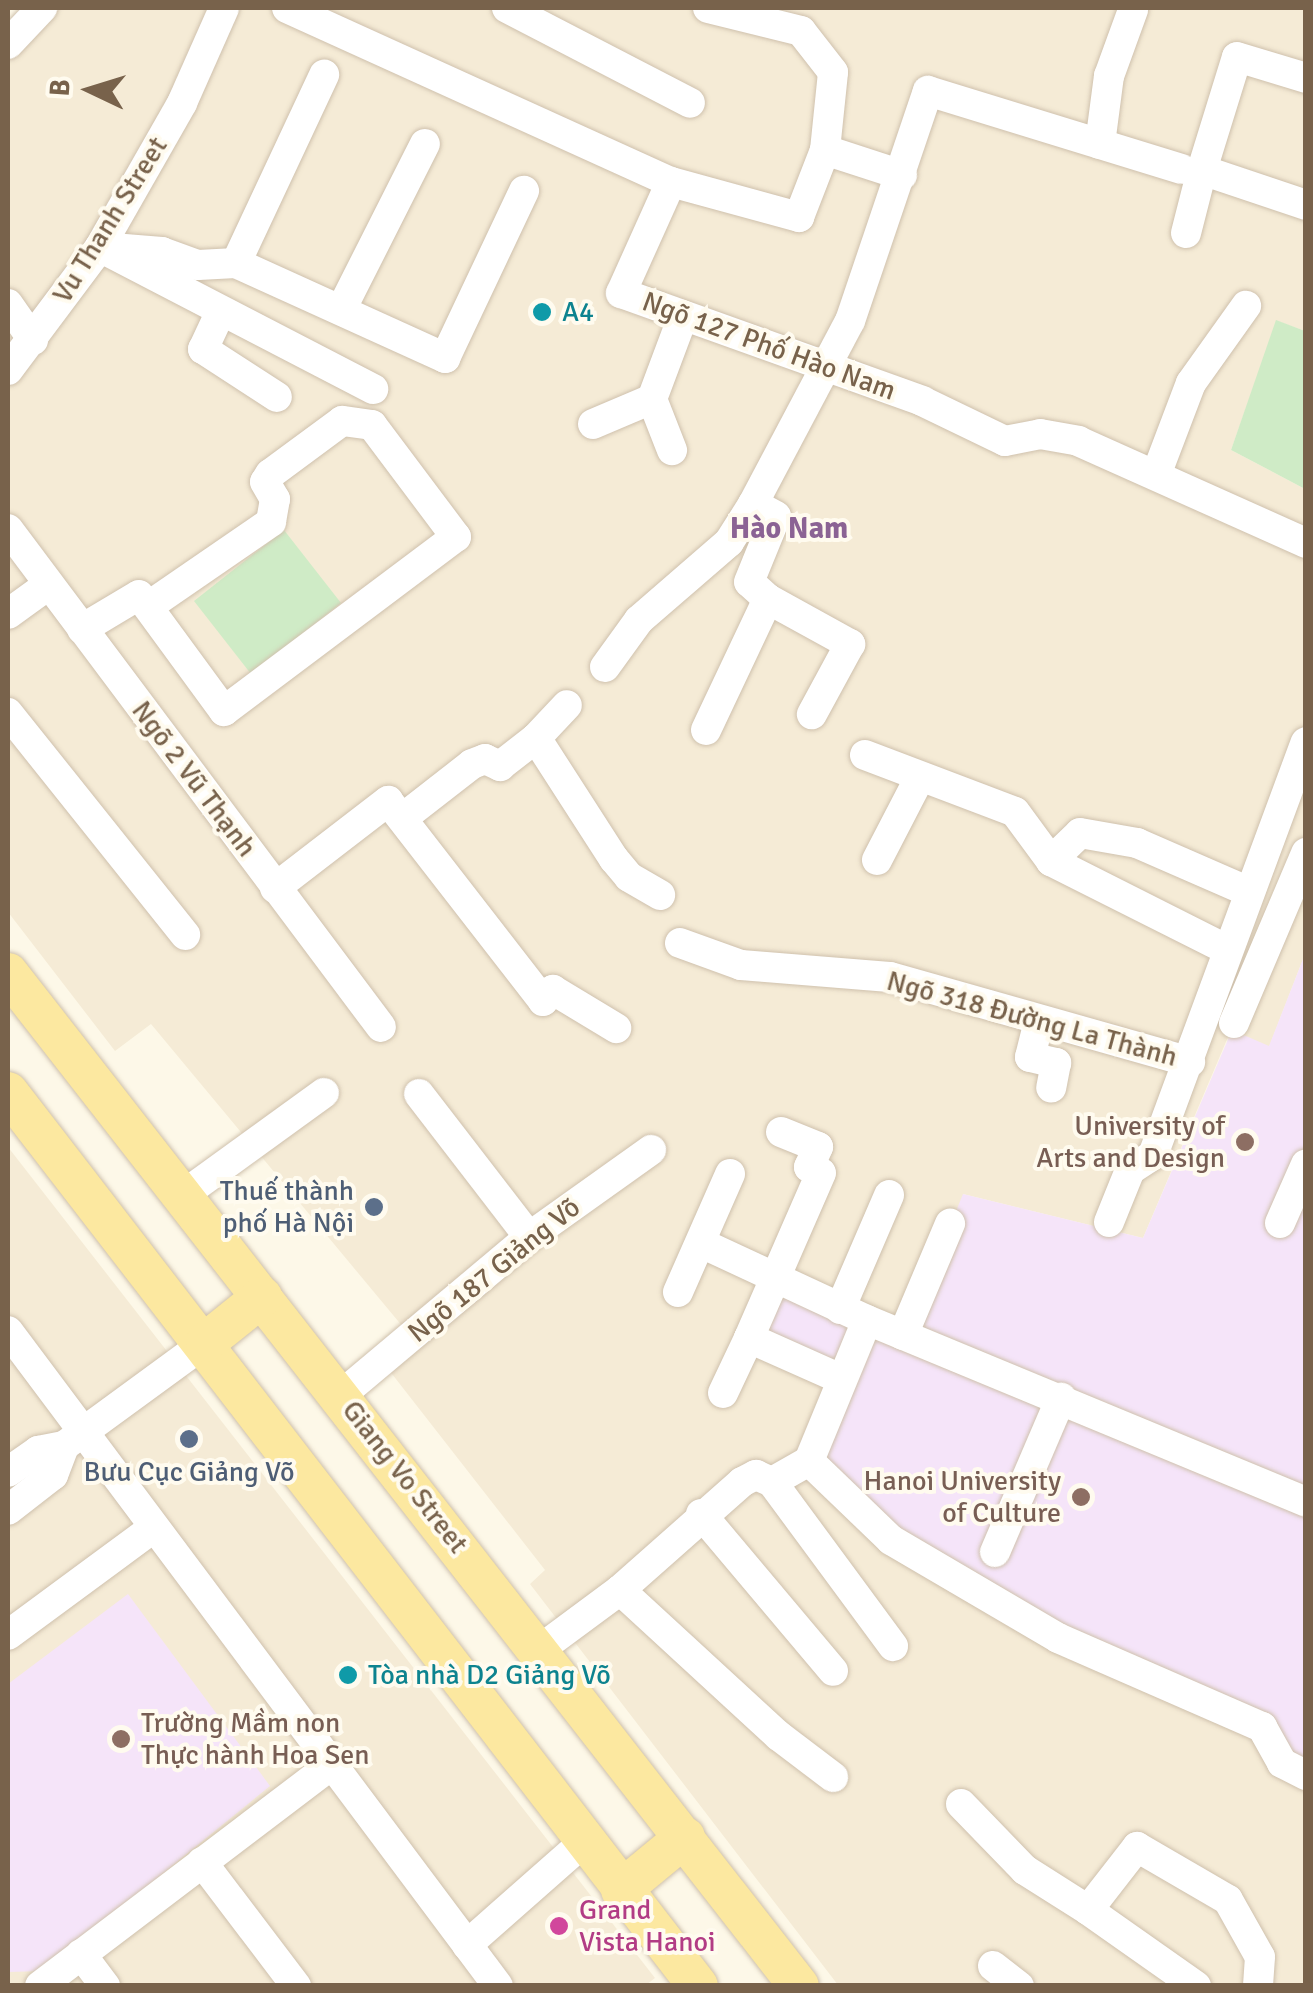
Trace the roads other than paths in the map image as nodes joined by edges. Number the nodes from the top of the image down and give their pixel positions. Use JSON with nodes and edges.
{"nodes":[{"id":1,"x":42,"y":8,"type":"edge"},
{"id":2,"x":224,"y":8,"type":"edge"},
{"id":3,"x":287,"y":8,"type":"edge"},
{"id":4,"x":506,"y":8,"type":"edge"},
{"id":5,"x":708,"y":8,"type":"edge"},
{"id":6,"x":1133,"y":10,"type":"edge"},
{"id":7,"x":538,"y":15,"type":"edge"},
{"id":8,"x":804,"y":19,"type":"edge"},
{"id":9,"x":8,"y":44,"type":"edge"},
{"id":10,"x":324,"y":74,"type":"dead end"},
{"id":11,"x":1306,"y":78,"type":"edge"},
{"id":12,"x":690,"y":103,"type":"dead end"},
{"id":13,"x":425,"y":144,"type":"dead end"},
{"id":14,"x":1100,"y":144,"type":"junction"},
{"id":15,"x":824,"y":150,"type":"junction"},
{"id":16,"x":1191,"y":169,"type":"junction"},
{"id":17,"x":902,"y":176,"type":"junction"},
{"id":18,"x":671,"y":182,"type":"junction"},
{"id":19,"x":524,"y":191,"type":"dead end"},
{"id":20,"x":1306,"y":205,"type":"edge"},
{"id":21,"x":1186,"y":233,"type":"dead end"},
{"id":22,"x":100,"y":247,"type":"junction"},
{"id":23,"x":236,"y":263,"type":"junction"},
{"id":24,"x":8,"y":304,"type":"edge"},
{"id":25,"x":1246,"y":306,"type":"dead end"},
{"id":26,"x":341,"y":310,"type":"junction"},
{"id":27,"x":220,"y":314,"type":"junction"},
{"id":28,"x":683,"y":316,"type":"junction"},
{"id":29,"x":33,"y":340,"type":"junction"},
{"id":30,"x":822,"y":366,"type":"junction"},
{"id":31,"x":8,"y":370,"type":"edge"},
{"id":32,"x":373,"y":390,"type":"dead end"},
{"id":33,"x":277,"y":396,"type":"dead end"},
{"id":34,"x":652,"y":399,"type":"junction"},
{"id":35,"x":593,"y":424,"type":"dead end"},
{"id":36,"x":672,"y":450,"type":"dead end"},
{"id":37,"x":1156,"y":475,"type":"junction"},
{"id":38,"x":754,"y":504,"type":"junction"},
{"id":39,"x":8,"y":529,"type":"edge"},
{"id":40,"x":1306,"y":544,"type":"edge"},
{"id":41,"x":48,"y":585,"type":"junction"},
{"id":42,"x":768,"y":599,"type":"junction"},
{"id":43,"x":148,"y":606,"type":"junction"},
{"id":44,"x":8,"y":614,"type":"edge"},
{"id":45,"x":82,"y":629,"type":"junction"},
{"id":46,"x":605,"y":667,"type":"dead end"},
{"id":47,"x":568,"y":704,"type":"dead end"},
{"id":48,"x":8,"y":713,"type":"edge"},
{"id":49,"x":812,"y":714,"type":"dead end"},
{"id":50,"x":706,"y":730,"type":"dead end"},
{"id":51,"x":536,"y":738,"type":"junction"},
{"id":52,"x":865,"y":756,"type":"dead end"},
{"id":53,"x":1303,"y":761,"type":"edge"},
{"id":54,"x":919,"y":778,"type":"junction"},
{"id":55,"x":404,"y":816,"type":"junction"},
{"id":56,"x":1306,"y":853,"type":"edge"},
{"id":57,"x":877,"y":860,"type":"dead end"},
{"id":58,"x":1051,"y":862,"type":"junction"},
{"id":59,"x":275,"y":888,"type":"junction"},
{"id":60,"x":1248,"y":892,"type":"junction"},
{"id":61,"x":660,"y":895,"type":"dead end"},
{"id":62,"x":185,"y":935,"type":"dead end"},
{"id":63,"x":680,"y":943,"type":"dead end"},
{"id":64,"x":1226,"y":949,"type":"junction"},
{"id":65,"x":8,"y":973,"type":"edge"},
{"id":66,"x":1039,"y":1021,"type":"junction"},
{"id":67,"x":1234,"y":1024,"type":"dead end"},
{"id":68,"x":381,"y":1027,"type":"dead end"},
{"id":69,"x":616,"y":1028,"type":"dead end"},
{"id":70,"x":1190,"y":1062,"type":"junction"},
{"id":71,"x":1052,"y":1088,"type":"dead end"},
{"id":72,"x":8,"y":1092,"type":"edge"},
{"id":73,"x":324,"y":1093,"type":"dead end"},
{"id":74,"x":419,"y":1094,"type":"dead end"},
{"id":75,"x":781,"y":1132,"type":"dead end"},
{"id":76,"x":651,"y":1150,"type":"dead end"},
{"id":77,"x":1306,"y":1164,"type":"edge"},
{"id":78,"x":730,"y":1174,"type":"dead end"},
{"id":79,"x":183,"y":1195,"type":"junction"},
{"id":80,"x":889,"y":1195,"type":"dead end"},
{"id":81,"x":1109,"y":1222,"type":"dead end"},
{"id":82,"x":1280,"y":1222,"type":"dead end"},
{"id":83,"x":950,"y":1224,"type":"dead end"},
{"id":84,"x":528,"y":1236,"type":"junction"},
{"id":85,"x":701,"y":1243,"type":"junction"},
{"id":86,"x":776,"y":1280,"type":"junction"},
{"id":87,"x":678,"y":1292,"type":"dead end"},
{"id":88,"x":262,"y":1296,"type":"junction"},
{"id":89,"x":854,"y":1314,"type":"junction"},
{"id":90,"x":8,"y":1331,"type":"edge"},
{"id":91,"x":750,"y":1338,"type":"junction"},
{"id":92,"x":909,"y":1338,"type":"junction"},
{"id":93,"x":206,"y":1342,"type":"junction"},
{"id":94,"x":842,"y":1379,"type":"junction"},
{"id":95,"x":723,"y":1392,"type":"dead end"},
{"id":96,"x":341,"y":1395,"type":"junction"},
{"id":97,"x":1060,"y":1398,"type":"junction"},
{"id":98,"x":73,"y":1440,"type":"junction"},
{"id":99,"x":809,"y":1461,"type":"junction"},
{"id":100,"x":8,"y":1472,"type":"edge"},
{"id":101,"x":772,"y":1482,"type":"junction"},
{"id":102,"x":1306,"y":1502,"type":"edge"},
{"id":103,"x":8,"y":1510,"type":"edge"},
{"id":104,"x":701,"y":1514,"type":"junction"},
{"id":105,"x":152,"y":1529,"type":"junction"},
{"id":106,"x":995,"y":1552,"type":"dead end"},
{"id":107,"x":620,"y":1590,"type":"junction"},
{"id":108,"x":8,"y":1635,"type":"edge"},
{"id":109,"x":893,"y":1646,"type":"dead end"},
{"id":110,"x":539,"y":1650,"type":"junction"},
{"id":111,"x":833,"y":1670,"type":"dead end"},
{"id":112,"x":332,"y":1765,"type":"junction"},
{"id":113,"x":1306,"y":1775,"type":"edge"},
{"id":114,"x":834,"y":1777,"type":"dead end"},
{"id":115,"x":960,"y":1804,"type":"dead end"},
{"id":116,"x":685,"y":1837,"type":"junction"},
{"id":117,"x":586,"y":1840,"type":"junction"},
{"id":118,"x":202,"y":1862,"type":"junction"},
{"id":119,"x":622,"y":1890,"type":"junction"},
{"id":120,"x":1088,"y":1910,"type":"junction"},
{"id":121,"x":467,"y":1944,"type":"junction"},
{"id":122,"x":81,"y":1954,"type":"junction"},
{"id":123,"x":992,"y":1966,"type":"dead end"},
{"id":124,"x":40,"y":1986,"type":"edge"},
{"id":125,"x":106,"y":1986,"type":"edge"},
{"id":126,"x":296,"y":1986,"type":"edge"},
{"id":127,"x":498,"y":1986,"type":"edge"},
{"id":128,"x":698,"y":1986,"type":"edge"},
{"id":129,"x":799,"y":1986,"type":"edge"},
{"id":130,"x":1019,"y":1986,"type":"edge"},
{"id":131,"x":1196,"y":1986,"type":"edge"},
{"id":132,"x":1258,"y":1986,"type":"edge"}],
"edges":[{"from":1,"to":9,"type":"street"},
{"from":2,"to":22,"type":"street","name":"Vu Thanh Street"},
{"from":3,"to":18,"type":"street"},
{"from":4,"to":7,"type":"street"},
{"from":5,"to":8,"type":"street"},
{"from":6,"to":14,"type":"street"},
{"from":7,"to":12,"type":"street"},
{"from":8,"to":15,"type":"street"},
{"from":10,"to":23,"type":"street"},
{"from":11,"to":16,"type":"street"},
{"from":13,"to":26,"type":"street"},
{"from":14,"to":16,"type":"street"},
{"from":14,"to":17,"type":"street"},
{"from":15,"to":17,"type":"street"},
{"from":15,"to":18,"type":"street"},
{"from":16,"to":20,"type":"street"},
{"from":16,"to":21,"type":"street"},
{"from":17,"to":30,"type":"street"},
{"from":18,"to":28,"type":"street","name":"Ngõ 127 Phố Hào Nam"},
{"from":19,"to":26,"type":"street"},
{"from":22,"to":23,"type":"street"},
{"from":22,"to":27,"type":"street"},
{"from":22,"to":29,"type":"street","name":"Vu Thanh Street"},
{"from":23,"to":26,"type":"street"},
{"from":24,"to":29,"type":"street"},
{"from":25,"to":37,"type":"street"},
{"from":27,"to":32,"type":"street"},
{"from":27,"to":33,"type":"street"},
{"from":28,"to":30,"type":"street","name":"Ngõ 127 Phố Hào Nam"},
{"from":28,"to":34,"type":"street"},
{"from":29,"to":31,"type":"street","name":"Vu Thanh Street"},
{"from":30,"to":37,"type":"street","name":"Ngõ 127 Phố Hào Nam"},
{"from":30,"to":38,"type":"street"},
{"from":34,"to":35,"type":"street"},
{"from":34,"to":36,"type":"street"},
{"from":37,"to":40,"type":"street","name":"Ngõ 127 Phố Hào Nam"},
{"from":38,"to":42,"type":"street"},
{"from":38,"to":46,"type":"street"},
{"from":39,"to":41,"type":"street","name":"Ngõ 2 Vũ Thạnh"},
{"from":41,"to":44,"type":"street"},
{"from":41,"to":45,"type":"street","name":"Ngõ 2 Vũ Thạnh"},
{"from":42,"to":49,"type":"street"},
{"from":42,"to":50,"type":"street"},
{"from":43,"to":43,"type":"street"},
{"from":43,"to":45,"type":"street"},
{"from":45,"to":59,"type":"street","name":"Ngõ 2 Vũ Thạnh"},
{"from":47,"to":51,"type":"street"},
{"from":48,"to":62,"type":"street"},
{"from":51,"to":55,"type":"street"},
{"from":51,"to":61,"type":"street"},
{"from":52,"to":54,"type":"street"},
{"from":53,"to":60,"type":"street","name":"Ngõ 318 Đường La Thành"},
{"from":54,"to":57,"type":"street"},
{"from":54,"to":58,"type":"street"},
{"from":55,"to":59,"type":"street"},
{"from":55,"to":69,"type":"street"},
{"from":56,"to":67,"type":"street"},
{"from":58,"to":60,"type":"street"},
{"from":58,"to":64,"type":"street"},
{"from":59,"to":68,"type":"street","name":"Ngõ 2 Vũ Thạnh"},
{"from":60,"to":64,"type":"street","name":"Ngõ 318 Đường La Thành"},
{"from":63,"to":66,"type":"street","name":"Ngõ 318 Đường La Thành"},
{"from":64,"to":70,"type":"street","name":"Ngõ 318 Đường La Thành"},
{"from":65,"to":79,"type":"main road","name":"Giang Vo Street"},
{"from":66,"to":70,"type":"street","name":"Ngõ 318 Đường La Thành"},
{"from":66,"to":71,"type":"street"},
{"from":70,"to":81,"type":"street"},
{"from":72,"to":93,"type":"main road"},
{"from":73,"to":79,"type":"street"},
{"from":74,"to":84,"type":"street"},
{"from":75,"to":86,"type":"street"},
{"from":76,"to":84,"type":"street","name":"Ngõ 187 Giảng Võ"},
{"from":77,"to":82,"type":"street"},
{"from":78,"to":85,"type":"street"},
{"from":79,"to":88,"type":"main road","name":"Giang Vo Street"},
{"from":80,"to":89,"type":"street"},
{"from":83,"to":92,"type":"street"},
{"from":84,"to":96,"type":"street","name":"Ngõ 187 Giảng Võ"},
{"from":85,"to":86,"type":"street"},
{"from":85,"to":87,"type":"street"},
{"from":86,"to":89,"type":"street"},
{"from":86,"to":91,"type":"street"},
{"from":88,"to":93,"type":"main road"},
{"from":88,"to":96,"type":"main road","name":"Giang Vo Street"},
{"from":89,"to":92,"type":"street"},
{"from":89,"to":94,"type":"street"},
{"from":90,"to":98,"type":"street"},
{"from":91,"to":94,"type":"street"},
{"from":91,"to":95,"type":"street"},
{"from":92,"to":97,"type":"street"},
{"from":93,"to":98,"type":"street"},
{"from":93,"to":117,"type":"main road"},
{"from":94,"to":99,"type":"street"},
{"from":96,"to":110,"type":"main road","name":"Giang Vo Street"},
{"from":97,"to":102,"type":"street"},
{"from":97,"to":106,"type":"street"},
{"from":98,"to":100,"type":"street"},
{"from":98,"to":103,"type":"street"},
{"from":98,"to":105,"type":"street"},
{"from":99,"to":101,"type":"street"},
{"from":99,"to":113,"type":"street"},
{"from":101,"to":104,"type":"street"},
{"from":101,"to":109,"type":"street"},
{"from":104,"to":107,"type":"street"},
{"from":104,"to":111,"type":"street"},
{"from":105,"to":108,"type":"street"},
{"from":105,"to":112,"type":"street"},
{"from":107,"to":110,"type":"street"},
{"from":107,"to":114,"type":"street"},
{"from":110,"to":116,"type":"main road","name":"Giang Vo Street"},
{"from":112,"to":118,"type":"street"},
{"from":112,"to":121,"type":"street"},
{"from":115,"to":120,"type":"street"},
{"from":116,"to":119,"type":"main road"},
{"from":116,"to":129,"type":"main road","name":"Giang Vo Street"},
{"from":117,"to":119,"type":"main road"},
{"from":117,"to":121,"type":"street"},
{"from":118,"to":122,"type":"street"},
{"from":118,"to":126,"type":"street"},
{"from":119,"to":128,"type":"main road"},
{"from":120,"to":131,"type":"street"},
{"from":120,"to":132,"type":"street"},
{"from":121,"to":127,"type":"street"},
{"from":122,"to":124,"type":"street"},
{"from":122,"to":125,"type":"street"},
{"from":123,"to":130,"type":"street"}]}
